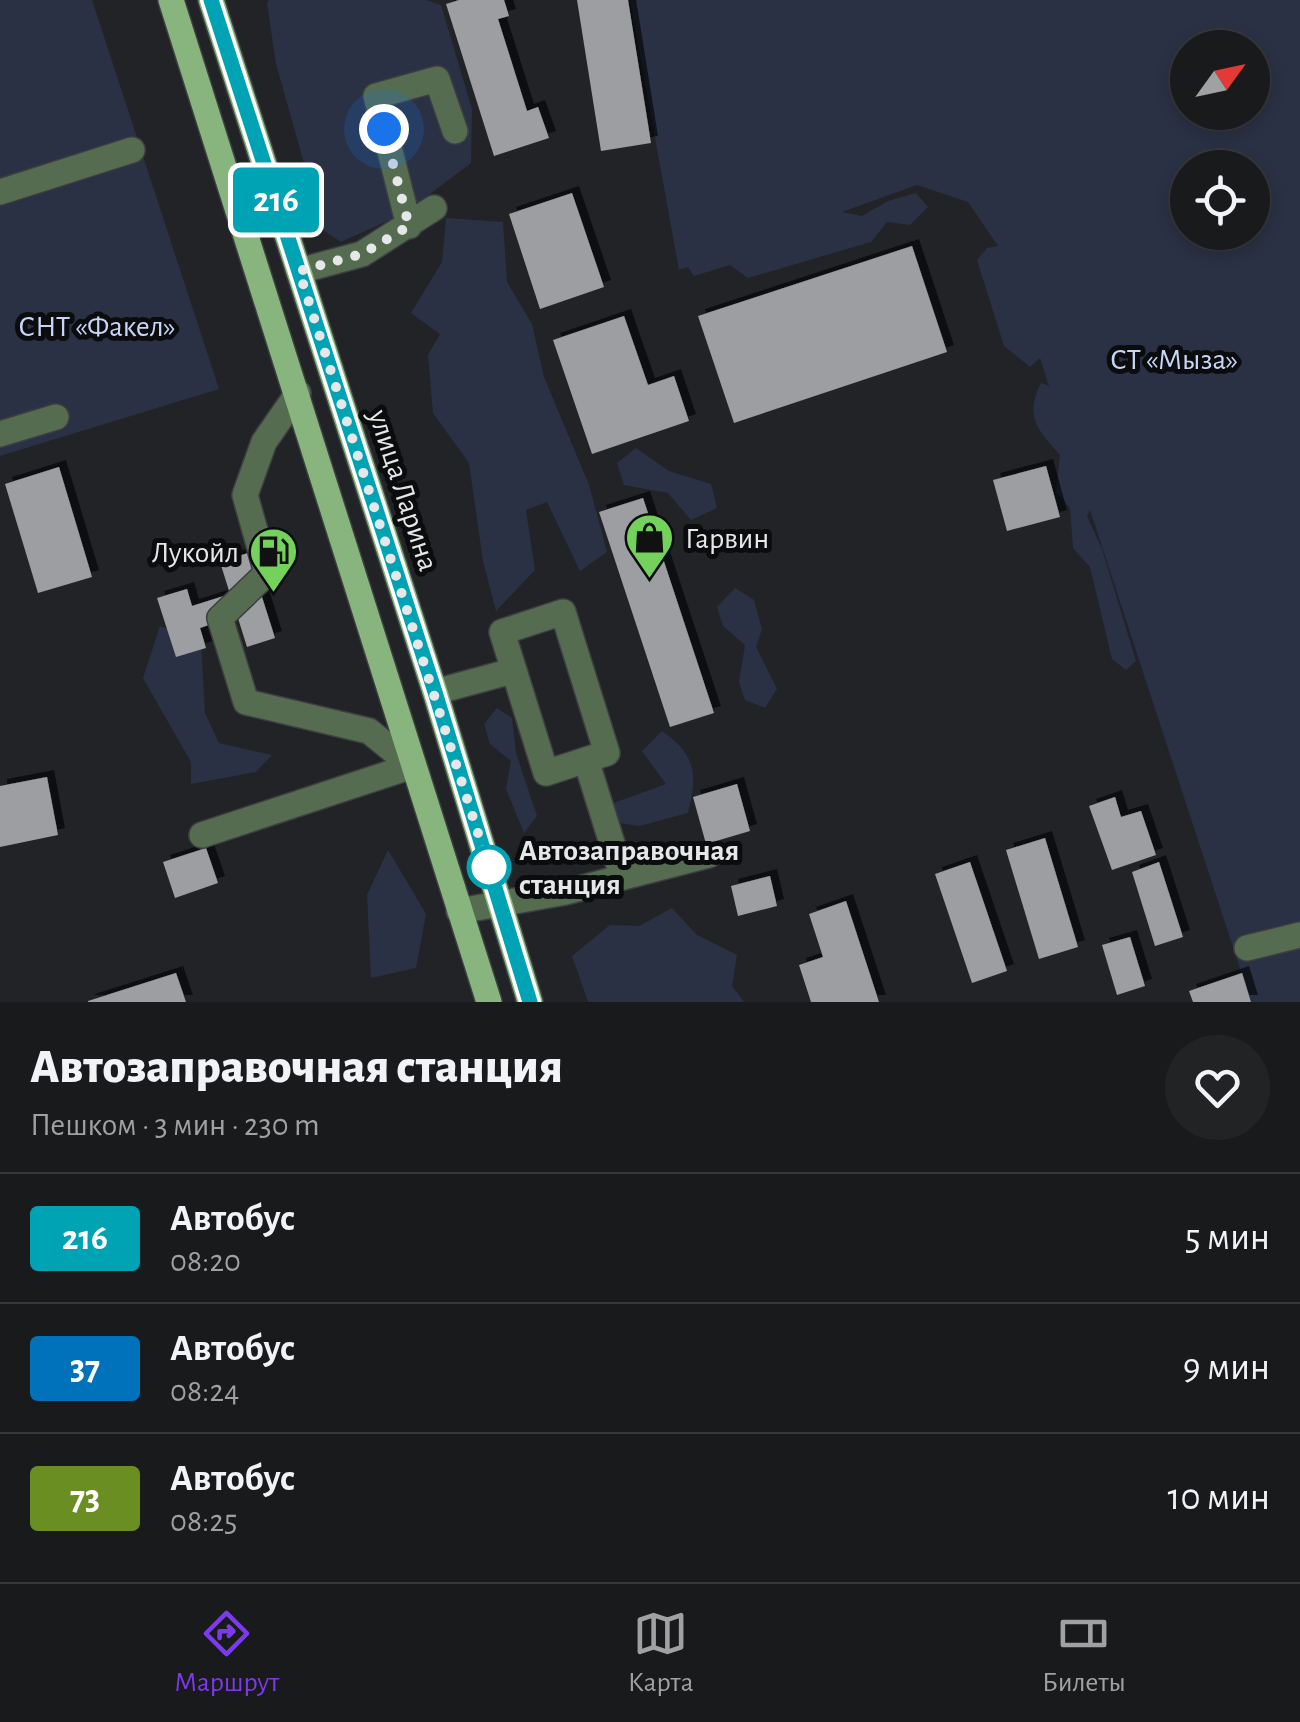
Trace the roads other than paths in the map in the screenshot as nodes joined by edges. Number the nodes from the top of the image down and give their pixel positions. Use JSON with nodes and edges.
{"nodes":[{"id":1,"x":171,"y":0,"type":"edge"},
{"id":2,"x":210,"y":0,"type":"edge"},
{"id":3,"x":456,"y":131,"type":"dead end"},
{"id":4,"x":132,"y":150,"type":"dead end"},
{"id":5,"x":0,"y":192,"type":"edge"},
{"id":6,"x":434,"y":208,"type":"dead end"},
{"id":7,"x":409,"y":226,"type":"junction"},
{"id":8,"x":299,"y":271,"type":"junction"},
{"id":9,"x":298,"y":392,"type":"junction"},
{"id":10,"x":56,"y":417,"type":"dead end"},
{"id":11,"x":0,"y":434,"type":"edge"},
{"id":12,"x":512,"y":671,"type":"junction"},
{"id":13,"x":435,"y":692,"type":"junction"},
{"id":14,"x":586,"y":760,"type":"junction"},
{"id":15,"x":412,"y":766,"type":"junction"},
{"id":16,"x":202,"y":836,"type":"dead end"},
{"id":17,"x":709,"y":854,"type":"dead end"},
{"id":18,"x":622,"y":875,"type":"junction"},
{"id":19,"x":499,"y":902,"type":"junction"},
{"id":20,"x":459,"y":911,"type":"junction"},
{"id":21,"x":1300,"y":935,"type":"edge"},
{"id":22,"x":1248,"y":948,"type":"dead end"},
{"id":23,"x":489,"y":1002,"type":"edge"},
{"id":24,"x":530,"y":1002,"type":"edge"}],
"edges":[{"from":1,"to":9,"type":"main road"},
{"from":2,"to":8,"type":"main road","name":"улица Ларина"},
{"from":3,"to":7,"type":"lane"},
{"from":4,"to":5,"type":"lane"},
{"from":6,"to":7,"type":"lane"},
{"from":7,"to":8,"type":"lane"},
{"from":8,"to":13,"type":"main road","name":"улица Ларина"},
{"from":9,"to":15,"type":"main road"},
{"from":9,"to":15,"type":"lane"},
{"from":10,"to":11,"type":"lane"},
{"from":12,"to":13,"type":"lane"},
{"from":12,"to":14,"type":"lane"},
{"from":12,"to":14,"type":"lane"},
{"from":13,"to":19,"type":"main road","name":"улица Ларина"},
{"from":14,"to":18,"type":"lane"},
{"from":15,"to":16,"type":"lane"},
{"from":15,"to":20,"type":"main road"},
{"from":17,"to":18,"type":"lane"},
{"from":18,"to":19,"type":"lane"},
{"from":19,"to":20,"type":"lane"},
{"from":19,"to":24,"type":"main road","name":"улица Ларина"},
{"from":20,"to":23,"type":"main road"},
{"from":21,"to":22,"type":"lane"}]}
